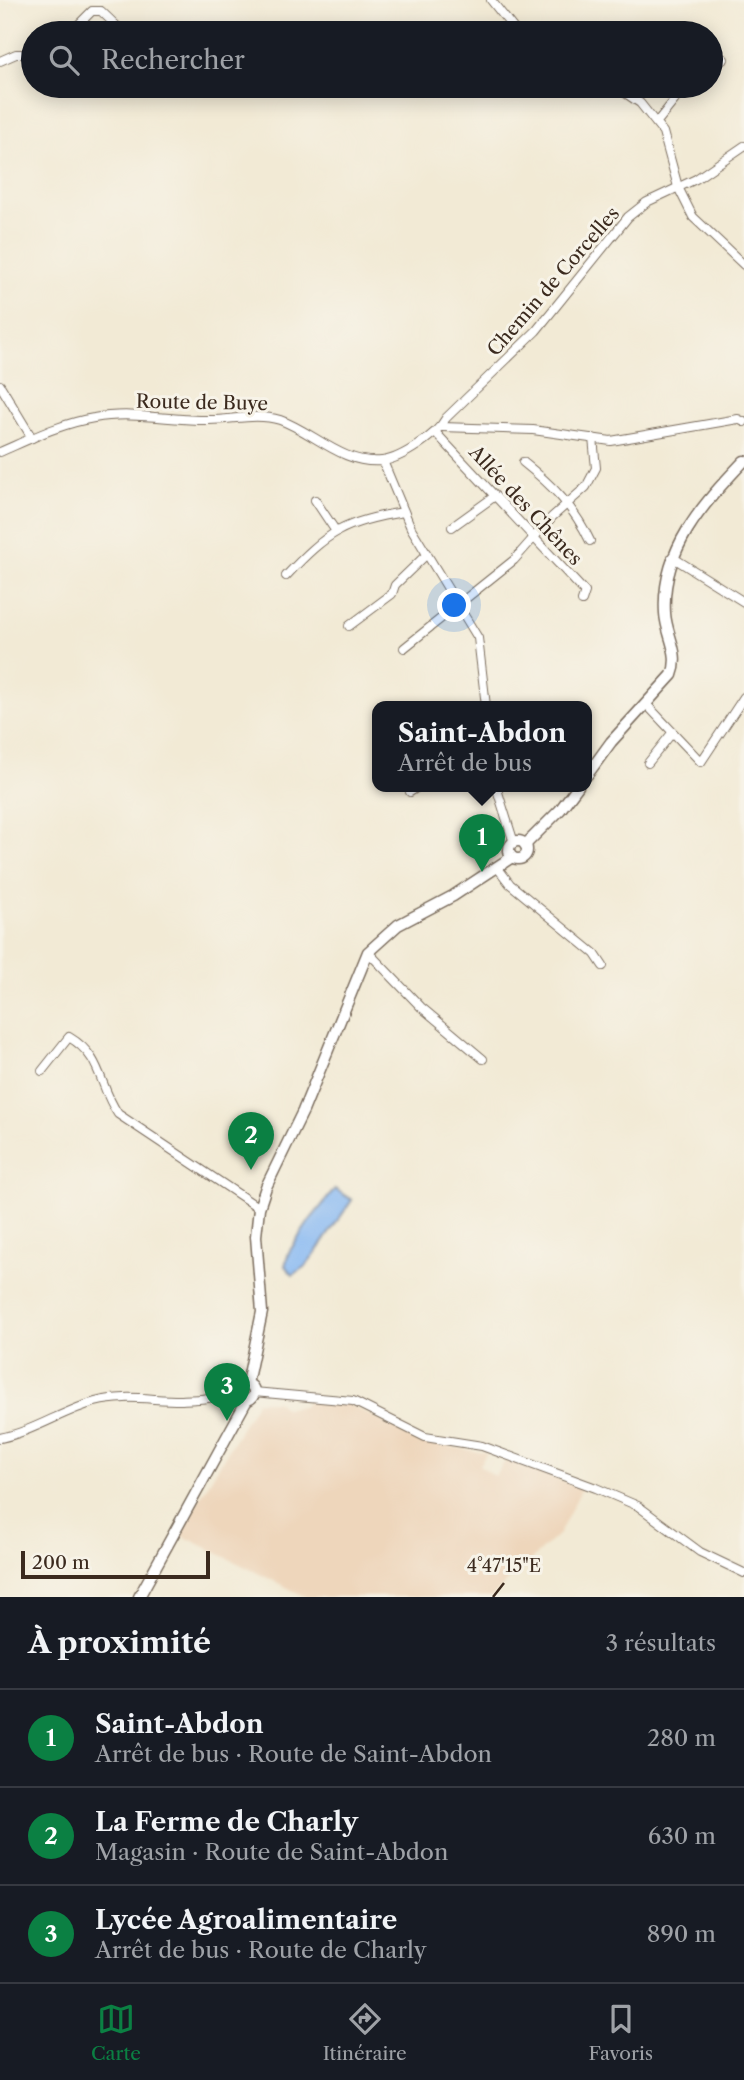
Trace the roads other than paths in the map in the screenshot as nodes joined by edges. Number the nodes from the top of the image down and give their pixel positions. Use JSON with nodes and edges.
{"nodes":[{"id":1,"x":491,"y":0,"type":"edge"},
{"id":2,"x":82,"y":21,"type":"edge"},
{"id":3,"x":111,"y":21,"type":"edge"},
{"id":4,"x":508,"y":21,"type":"edge"},
{"id":5,"x":21,"y":54,"type":"edge"},
{"id":6,"x":0,"y":61,"type":"edge"},
{"id":7,"x":633,"y":98,"type":"edge"},
{"id":8,"x":677,"y":98,"type":"edge"},
{"id":9,"x":657,"y":122,"type":"junction"},
{"id":10,"x":744,"y":146,"type":"edge"},
{"id":11,"x":678,"y":187,"type":"junction"},
{"id":12,"x":744,"y":265,"type":"edge"},
{"id":13,"x":0,"y":385,"type":"edge"},
{"id":14,"x":744,"y":422,"type":"edge"},
{"id":15,"x":439,"y":430,"type":"junction"},
{"id":16,"x":32,"y":438,"type":"junction"},
{"id":17,"x":593,"y":438,"type":"junction"},
{"id":18,"x":0,"y":452,"type":"edge"},
{"id":19,"x":383,"y":461,"type":"junction"},
{"id":20,"x":744,"y":461,"type":"edge"},
{"id":21,"x":523,"y":462,"type":"dead end"},
{"id":22,"x":495,"y":496,"type":"junction"},
{"id":23,"x":315,"y":500,"type":"dead end"},
{"id":24,"x":567,"y":502,"type":"junction"},
{"id":25,"x":404,"y":512,"type":"junction"},
{"id":26,"x":452,"y":527,"type":"dead end"},
{"id":27,"x":335,"y":530,"type":"junction"},
{"id":28,"x":534,"y":537,"type":"junction"},
{"id":29,"x":590,"y":541,"type":"dead end"},
{"id":30,"x":427,"y":554,"type":"junction"},
{"id":31,"x":672,"y":557,"type":"junction"},
{"id":32,"x":286,"y":576,"type":"dead end"},
{"id":33,"x":582,"y":601,"type":"dead end"},
{"id":34,"x":744,"y":602,"type":"edge"},
{"id":35,"x":457,"y":603,"type":"junction"},
{"id":36,"x":349,"y":626,"type":"dead end"},
{"id":37,"x":404,"y":648,"type":"dead end"},
{"id":38,"x":744,"y":697,"type":"edge"},
{"id":39,"x":486,"y":701,"type":"edge"},
{"id":40,"x":647,"y":705,"type":"junction"},
{"id":41,"x":672,"y":733,"type":"junction"},
{"id":42,"x":648,"y":764,"type":"dead end"},
{"id":43,"x":592,"y":768,"type":"edge"},
{"id":44,"x":498,"y":792,"type":"edge"},
{"id":45,"x":574,"y":792,"type":"edge"},
{"id":46,"x":519,"y":844,"type":"junction"},
{"id":47,"x":497,"y":867,"type":"junction"},
{"id":48,"x":368,"y":952,"type":"junction"},
{"id":49,"x":603,"y":965,"type":"dead end"},
{"id":50,"x":483,"y":1059,"type":"dead end"},
{"id":51,"x":42,"y":1071,"type":"dead end"},
{"id":52,"x":259,"y":1208,"type":"junction"},
{"id":53,"x":246,"y":1391,"type":"junction"},
{"id":54,"x":0,"y":1438,"type":"edge"},
{"id":55,"x":744,"y":1573,"type":"edge"},
{"id":56,"x":139,"y":1597,"type":"edge"}],
"edges":[{"from":1,"to":4,"type":"street"},
{"from":2,"to":3,"type":"street"},
{"from":5,"to":6,"type":"street"},
{"from":7,"to":9,"type":"street"},
{"from":8,"to":9,"type":"street"},
{"from":9,"to":11,"type":"street"},
{"from":10,"to":11,"type":"street","name":"Chemin de Corcelles"},
{"from":11,"to":12,"type":"street"},
{"from":11,"to":15,"type":"street","name":"Chemin de Corcelles"},
{"from":13,"to":16,"type":"street"},
{"from":14,"to":17,"type":"street"},
{"from":15,"to":17,"type":"street"},
{"from":15,"to":19,"type":"street"},
{"from":15,"to":22,"type":"street","name":"Allée des Chênes"},
{"from":16,"to":18,"type":"street","name":"Route de Buye"},
{"from":16,"to":19,"type":"street","name":"Route de Buye"},
{"from":17,"to":24,"type":"street"},
{"from":19,"to":25,"type":"street"},
{"from":20,"to":31,"type":"main road"},
{"from":21,"to":24,"type":"street"},
{"from":22,"to":26,"type":"street"},
{"from":22,"to":28,"type":"street","name":"Allée des Chênes"},
{"from":23,"to":27,"type":"street"},
{"from":24,"to":28,"type":"street"},
{"from":24,"to":29,"type":"street"},
{"from":25,"to":27,"type":"street"},
{"from":25,"to":30,"type":"street"},
{"from":27,"to":32,"type":"street"},
{"from":28,"to":33,"type":"street","name":"Allée des Chênes"},
{"from":28,"to":35,"type":"street"},
{"from":30,"to":35,"type":"street"},
{"from":30,"to":36,"type":"street"},
{"from":31,"to":34,"type":"street"},
{"from":31,"to":40,"type":"main road"},
{"from":35,"to":37,"type":"street"},
{"from":35,"to":39,"type":"street"},
{"from":38,"to":41,"type":"street"},
{"from":40,"to":41,"type":"street"},
{"from":40,"to":43,"type":"main road"},
{"from":41,"to":42,"type":"street"},
{"from":44,"to":46,"type":"street"},
{"from":45,"to":46,"type":"main road"},
{"from":46,"to":47,"type":"main road"},
{"from":47,"to":48,"type":"main road"},
{"from":47,"to":49,"type":"street"},
{"from":48,"to":50,"type":"street"},
{"from":48,"to":52,"type":"main road"},
{"from":51,"to":52,"type":"street"},
{"from":52,"to":53,"type":"main road"},
{"from":53,"to":54,"type":"street"},
{"from":53,"to":55,"type":"street"},
{"from":53,"to":56,"type":"main road"}]}
